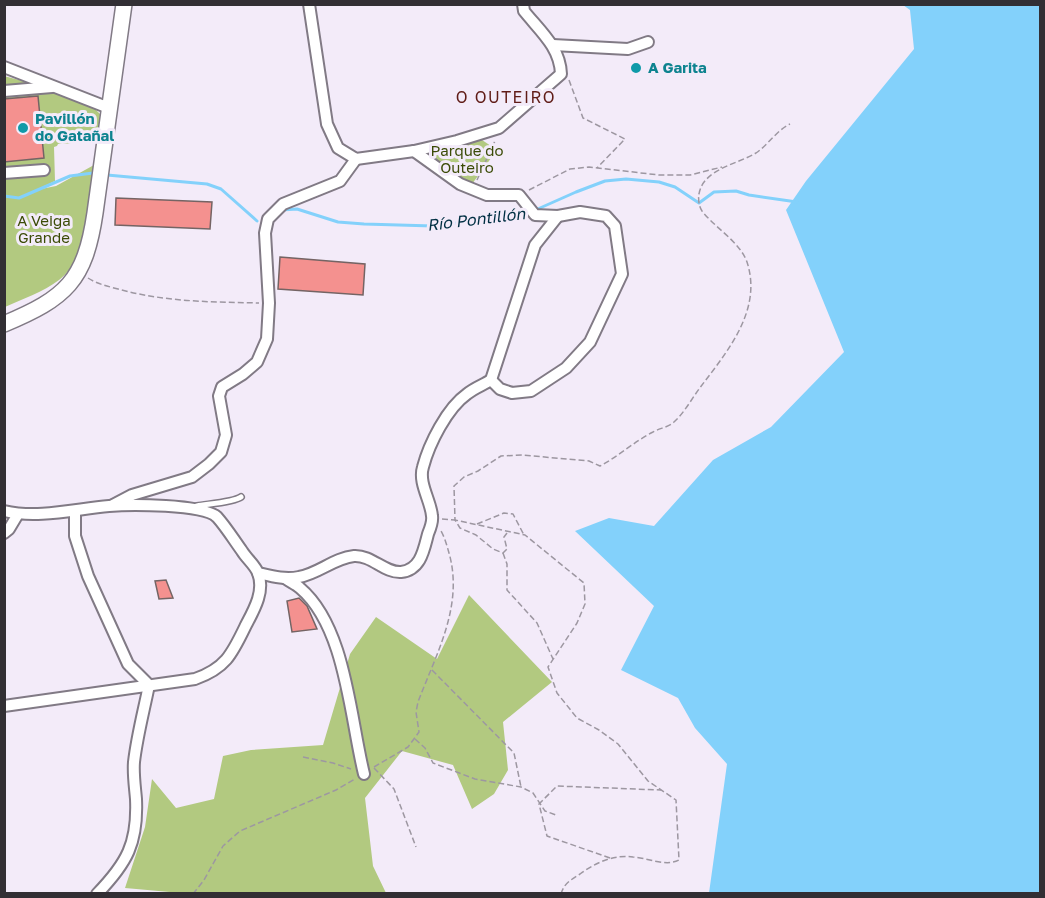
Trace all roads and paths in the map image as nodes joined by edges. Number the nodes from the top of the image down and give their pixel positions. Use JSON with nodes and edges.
{"nodes":[{"id":1,"x":124,"y":4,"type":"edge"},
{"id":2,"x":309,"y":4,"type":"edge"},
{"id":3,"x":523,"y":4,"type":"edge"},
{"id":4,"x":648,"y":42,"type":"dead end"},
{"id":5,"x":553,"y":45,"type":"junction"},
{"id":6,"x":4,"y":67,"type":"edge"},
{"id":7,"x":561,"y":74,"type":"junction"},
{"id":8,"x":55,"y":87,"type":"junction"},
{"id":9,"x":4,"y":92,"type":"edge"},
{"id":10,"x":109,"y":108,"type":"junction"},
{"id":11,"x":790,"y":124,"type":"dead end"},
{"id":12,"x":500,"y":128,"type":"junction"},
{"id":13,"x":414,"y":151,"type":"junction"},
{"id":14,"x":356,"y":159,"type":"junction"},
{"id":15,"x":722,"y":167,"type":"junction"},
{"id":16,"x":597,"y":168,"type":"junction"},
{"id":17,"x":44,"y":170,"type":"dead end"},
{"id":18,"x":4,"y":173,"type":"edge"},
{"id":19,"x":473,"y":189,"type":"junction"},
{"id":20,"x":519,"y":195,"type":"junction"},
{"id":21,"x":558,"y":216,"type":"junction"},
{"id":22,"x":80,"y":272,"type":"junction"},
{"id":23,"x":269,"y":303,"type":"junction"},
{"id":24,"x":4,"y":324,"type":"edge"},
{"id":25,"x":491,"y":380,"type":"junction"},
{"id":26,"x":241,"y":496,"type":"dead end"},
{"id":27,"x":110,"y":506,"type":"junction"},
{"id":28,"x":193,"y":507,"type":"junction"},
{"id":29,"x":4,"y":511,"type":"edge"},
{"id":30,"x":75,"y":512,"type":"junction"},
{"id":31,"x":18,"y":514,"type":"junction"},
{"id":32,"x":433,"y":517,"type":"junction"},
{"id":33,"x":455,"y":520,"type":"junction"},
{"id":34,"x":475,"y":525,"type":"junction"},
{"id":35,"x":508,"y":532,"type":"junction"},
{"id":36,"x":4,"y":533,"type":"edge"},
{"id":37,"x":525,"y":536,"type":"junction"},
{"id":38,"x":503,"y":553,"type":"junction"},
{"id":39,"x":258,"y":573,"type":"junction"},
{"id":40,"x":284,"y":578,"type":"junction"},
{"id":41,"x":553,"y":659,"type":"junction"},
{"id":42,"x":431,"y":669,"type":"junction"},
{"id":43,"x":149,"y":685,"type":"junction"},
{"id":44,"x":4,"y":705,"type":"edge"},
{"id":45,"x":415,"y":738,"type":"junction"},
{"id":46,"x":303,"y":757,"type":"dead end"},
{"id":47,"x":364,"y":774,"type":"junction"},
{"id":48,"x":521,"y":788,"type":"junction"},
{"id":49,"x":662,"y":790,"type":"junction"},
{"id":50,"x":539,"y":804,"type":"junction"},
{"id":51,"x":556,"y":815,"type":"dead end"},
{"id":52,"x":416,"y":847,"type":"dead end"},
{"id":53,"x":610,"y":858,"type":"junction"},
{"id":54,"x":97,"y":894,"type":"edge"},
{"id":55,"x":193,"y":894,"type":"edge"},
{"id":56,"x":561,"y":894,"type":"edge"}],
"edges":[{"from":1,"to":10,"type":"main road"},
{"from":2,"to":14,"type":"street"},
{"from":3,"to":5,"type":"street"},
{"from":4,"to":5,"type":"street"},
{"from":5,"to":7,"type":"street"},
{"from":6,"to":8,"type":"street"},
{"from":7,"to":12,"type":"street"},
{"from":7,"to":16,"type":"path"},
{"from":8,"to":9,"type":"street"},
{"from":8,"to":10,"type":"street"},
{"from":10,"to":22,"type":"main road"},
{"from":11,"to":15,"type":"path"},
{"from":12,"to":13,"type":"street"},
{"from":12,"to":19,"type":"path"},
{"from":13,"to":14,"type":"street"},
{"from":13,"to":19,"type":"street"},
{"from":14,"to":23,"type":"street"},
{"from":15,"to":16,"type":"path"},
{"from":15,"to":33,"type":"path"},
{"from":16,"to":20,"type":"path"},
{"from":17,"to":18,"type":"street"},
{"from":19,"to":20,"type":"street"},
{"from":20,"to":21,"type":"street"},
{"from":21,"to":25,"type":"street"},
{"from":21,"to":25,"type":"street"},
{"from":22,"to":23,"type":"path"},
{"from":22,"to":24,"type":"main road"},
{"from":23,"to":27,"type":"street"},
{"from":25,"to":32,"type":"street"},
{"from":26,"to":28,"type":"lane"},
{"from":27,"to":28,"type":"street"},
{"from":27,"to":30,"type":"street"},
{"from":28,"to":39,"type":"street"},
{"from":29,"to":31,"type":"street"},
{"from":30,"to":31,"type":"street"},
{"from":30,"to":43,"type":"street"},
{"from":31,"to":36,"type":"street"},
{"from":32,"to":33,"type":"path"},
{"from":32,"to":40,"type":"street"},
{"from":32,"to":42,"type":"path"},
{"from":33,"to":34,"type":"path"},
{"from":33,"to":38,"type":"path"},
{"from":34,"to":35,"type":"path"},
{"from":34,"to":37,"type":"path"},
{"from":35,"to":37,"type":"path"},
{"from":35,"to":38,"type":"path"},
{"from":37,"to":41,"type":"path"},
{"from":38,"to":41,"type":"path"},
{"from":39,"to":40,"type":"street"},
{"from":39,"to":43,"type":"street"},
{"from":40,"to":47,"type":"street"},
{"from":41,"to":49,"type":"path"},
{"from":42,"to":45,"type":"path"},
{"from":42,"to":48,"type":"path"},
{"from":43,"to":44,"type":"street"},
{"from":43,"to":54,"type":"street"},
{"from":45,"to":48,"type":"path"},
{"from":45,"to":52,"type":"path"},
{"from":46,"to":47,"type":"path"},
{"from":47,"to":55,"type":"path"},
{"from":48,"to":50,"type":"path"},
{"from":49,"to":50,"type":"path"},
{"from":49,"to":53,"type":"path"},
{"from":50,"to":51,"type":"path"},
{"from":50,"to":53,"type":"path"},
{"from":53,"to":56,"type":"path"}]}
